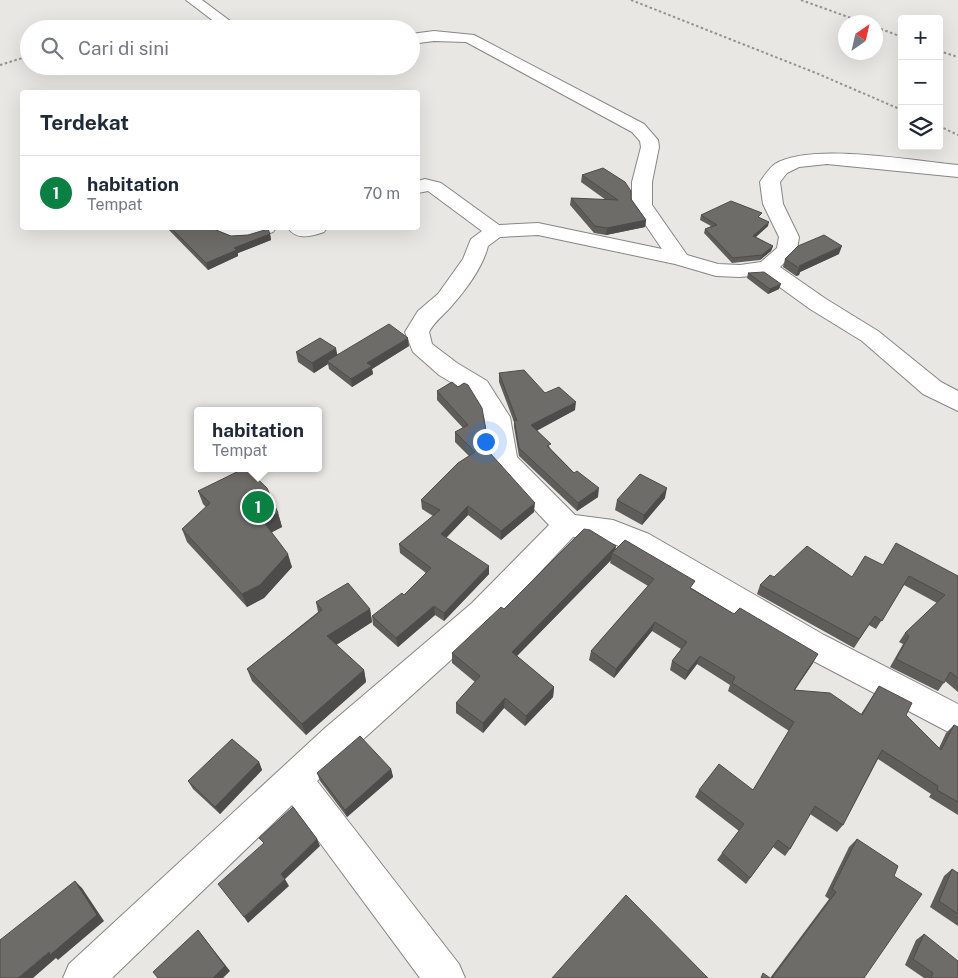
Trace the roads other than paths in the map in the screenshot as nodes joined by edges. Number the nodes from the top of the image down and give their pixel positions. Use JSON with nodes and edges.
{"nodes":[{"id":1,"x":194,"y":0,"type":"edge"},
{"id":2,"x":222,"y":20,"type":"edge"},
{"id":3,"x":420,"y":38,"type":"edge"},
{"id":4,"x":958,"y":171,"type":"edge"},
{"id":5,"x":420,"y":186,"type":"edge"},
{"id":6,"x":226,"y":230,"type":"edge"},
{"id":7,"x":260,"y":230,"type":"edge"},
{"id":8,"x":495,"y":231,"type":"junction"},
{"id":9,"x":680,"y":259,"type":"junction"},
{"id":10,"x":768,"y":268,"type":"junction"},
{"id":11,"x":958,"y":402,"type":"edge"},
{"id":12,"x":567,"y":525,"type":"junction"},
{"id":13,"x":958,"y":721,"type":"edge"},
{"id":14,"x":294,"y":779,"type":"junction"},
{"id":15,"x":83,"y":978,"type":"edge"},
{"id":16,"x":445,"y":978,"type":"edge"}],
"edges":[{"from":1,"to":2,"type":"street"},
{"from":3,"to":9,"type":"street"},
{"from":4,"to":10,"type":"street"},
{"from":5,"to":8,"type":"street"},
{"from":6,"to":7,"type":"street"},
{"from":8,"to":9,"type":"street"},
{"from":8,"to":12,"type":"street"},
{"from":9,"to":10,"type":"street"},
{"from":10,"to":11,"type":"street"},
{"from":12,"to":13,"type":"street"},
{"from":12,"to":14,"type":"street"},
{"from":14,"to":15,"type":"street"},
{"from":14,"to":16,"type":"street"}]}
